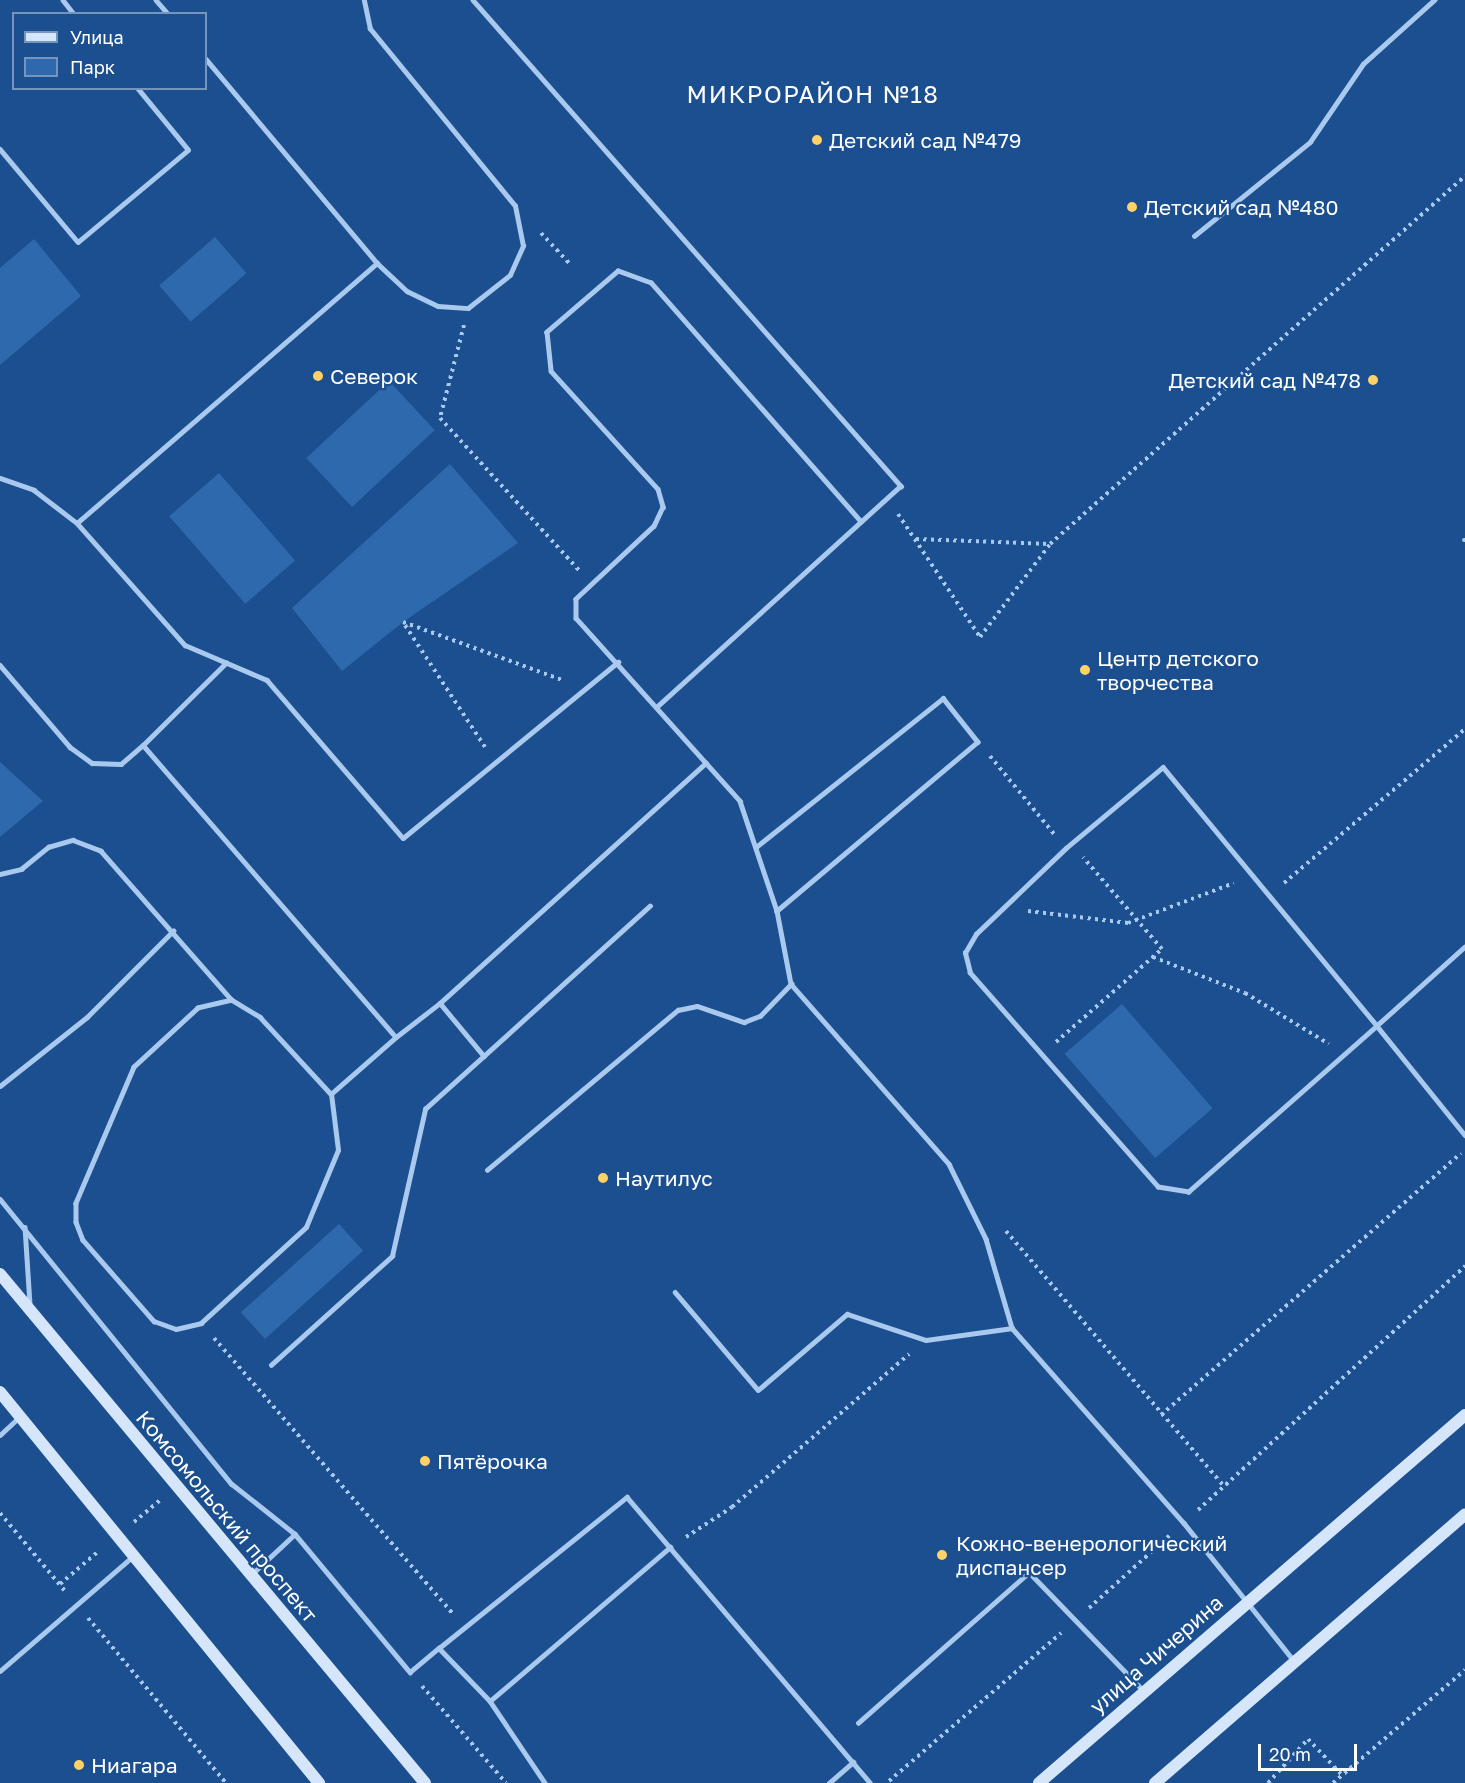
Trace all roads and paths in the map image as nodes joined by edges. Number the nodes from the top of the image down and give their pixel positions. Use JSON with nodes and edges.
{"nodes":[{"id":1,"x":156,"y":0,"type":"edge"},
{"id":2,"x":364,"y":0,"type":"edge"},
{"id":3,"x":473,"y":0,"type":"edge"},
{"id":4,"x":1434,"y":0,"type":"edge"},
{"id":5,"x":166,"y":12,"type":"edge"},
{"id":6,"x":207,"y":60,"type":"edge"},
{"id":7,"x":139,"y":90,"type":"edge"},
{"id":8,"x":0,"y":149,"type":"edge"},
{"id":9,"x":1465,"y":176,"type":"edge"},
{"id":10,"x":1194,"y":236,"type":"dead end"},
{"id":11,"x":376,"y":263,"type":"junction"},
{"id":12,"x":468,"y":308,"type":"junction"},
{"id":13,"x":0,"y":478,"type":"edge"},
{"id":14,"x":888,"y":498,"type":"junction"},
{"id":15,"x":861,"y":522,"type":"junction"},
{"id":16,"x":77,"y":524,"type":"junction"},
{"id":17,"x":916,"y":539,"type":"junction"},
{"id":18,"x":1050,"y":544,"type":"junction"},
{"id":19,"x":591,"y":584,"type":"junction"},
{"id":20,"x":618,"y":662,"type":"junction"},
{"id":21,"x":226,"y":663,"type":"junction"},
{"id":22,"x":0,"y":665,"type":"edge"},
{"id":23,"x":585,"y":689,"type":"junction"},
{"id":24,"x":657,"y":707,"type":"junction"},
{"id":25,"x":1465,"y":729,"type":"edge"},
{"id":26,"x":978,"y":742,"type":"junction"},
{"id":27,"x":143,"y":745,"type":"junction"},
{"id":28,"x":495,"y":763,"type":"junction"},
{"id":29,"x":706,"y":763,"type":"junction"},
{"id":30,"x":1072,"y":843,"type":"junction"},
{"id":31,"x":756,"y":847,"type":"junction"},
{"id":32,"x":1066,"y":848,"type":"junction"},
{"id":33,"x":0,"y":874,"type":"edge"},
{"id":34,"x":1253,"y":876,"type":"junction"},
{"id":35,"x":1269,"y":895,"type":"junction"},
{"id":36,"x":650,"y":906,"type":"dead end"},
{"id":37,"x":1003,"y":909,"type":"junction"},
{"id":38,"x":777,"y":911,"type":"junction"},
{"id":39,"x":1138,"y":920,"type":"junction"},
{"id":40,"x":173,"y":931,"type":"junction"},
{"id":41,"x":1465,"y":947,"type":"edge"},
{"id":42,"x":1153,"y":957,"type":"junction"},
{"id":43,"x":791,"y":984,"type":"junction"},
{"id":44,"x":232,"y":1000,"type":"junction"},
{"id":45,"x":440,"y":1003,"type":"junction"},
{"id":46,"x":1377,"y":1026,"type":"junction"},
{"id":47,"x":396,"y":1037,"type":"junction"},
{"id":48,"x":1345,"y":1053,"type":"junction"},
{"id":49,"x":1041,"y":1055,"type":"junction"},
{"id":50,"x":484,"y":1056,"type":"junction"},
{"id":51,"x":0,"y":1086,"type":"edge"},
{"id":52,"x":331,"y":1094,"type":"junction"},
{"id":53,"x":1465,"y":1134,"type":"edge"},
{"id":54,"x":1465,"y":1149,"type":"edge"},
{"id":55,"x":487,"y":1170,"type":"dead end"},
{"id":56,"x":0,"y":1199,"type":"edge"},
{"id":57,"x":25,"y":1227,"type":"junction"},
{"id":58,"x":1002,"y":1227,"type":"dead end"},
{"id":59,"x":0,"y":1274,"type":"edge"},
{"id":60,"x":0,"y":1286,"type":"edge"},
{"id":61,"x":14,"y":1291,"type":"junction"},
{"id":62,"x":675,"y":1292,"type":"dead end"},
{"id":63,"x":31,"y":1311,"type":"junction"},
{"id":64,"x":201,"y":1323,"type":"junction"},
{"id":65,"x":1012,"y":1328,"type":"junction"},
{"id":66,"x":926,"y":1340,"type":"junction"},
{"id":67,"x":272,"y":1365,"type":"dead end"},
{"id":68,"x":0,"y":1392,"type":"edge"},
{"id":69,"x":1161,"y":1415,"type":"junction"},
{"id":70,"x":1465,"y":1415,"type":"edge"},
{"id":71,"x":20,"y":1417,"type":"junction"},
{"id":72,"x":0,"y":1435,"type":"edge"},
{"id":73,"x":1224,"y":1486,"type":"dead end"},
{"id":74,"x":0,"y":1513,"type":"edge"},
{"id":75,"x":1465,"y":1514,"type":"edge"},
{"id":76,"x":295,"y":1534,"type":"junction"},
{"id":77,"x":670,"y":1547,"type":"junction"},
{"id":78,"x":134,"y":1556,"type":"junction"},
{"id":79,"x":251,"y":1575,"type":"junction"},
{"id":80,"x":1244,"y":1603,"type":"junction"},
{"id":81,"x":77,"y":1605,"type":"junction"},
{"id":82,"x":465,"y":1628,"type":"junction"},
{"id":83,"x":439,"y":1648,"type":"junction"},
{"id":84,"x":1295,"y":1662,"type":"junction"},
{"id":85,"x":1465,"y":1670,"type":"edge"},
{"id":86,"x":0,"y":1671,"type":"edge"},
{"id":87,"x":410,"y":1672,"type":"junction"},
{"id":88,"x":1144,"y":1691,"type":"junction"},
{"id":89,"x":490,"y":1701,"type":"junction"},
{"id":90,"x":858,"y":1723,"type":"dead end"},
{"id":91,"x":854,"y":1762,"type":"junction"},
{"id":92,"x":1342,"y":1775,"type":"junction"},
{"id":93,"x":226,"y":1783,"type":"edge"},
{"id":94,"x":319,"y":1783,"type":"edge"},
{"id":95,"x":424,"y":1783,"type":"edge"},
{"id":96,"x":506,"y":1783,"type":"edge"},
{"id":97,"x":544,"y":1783,"type":"edge"},
{"id":98,"x":830,"y":1783,"type":"edge"},
{"id":99,"x":870,"y":1783,"type":"edge"},
{"id":100,"x":1039,"y":1783,"type":"edge"},
{"id":101,"x":1155,"y":1783,"type":"edge"},
{"id":102,"x":1268,"y":1783,"type":"edge"},
{"id":103,"x":1333,"y":1783,"type":"edge"}],
"edges":[{"from":1,"to":5,"type":"lane"},
{"from":2,"to":12,"type":"lane"},
{"from":3,"to":14,"type":"lane"},
{"from":4,"to":10,"type":"lane"},
{"from":6,"to":11,"type":"lane"},
{"from":7,"to":8,"type":"lane"},
{"from":9,"to":18,"type":"path"},
{"from":11,"to":12,"type":"lane"},
{"from":11,"to":16,"type":"lane"},
{"from":12,"to":19,"type":"path"},
{"from":13,"to":16,"type":"lane"},
{"from":14,"to":15,"type":"lane"},
{"from":14,"to":17,"type":"path"},
{"from":15,"to":19,"type":"lane"},
{"from":15,"to":24,"type":"lane"},
{"from":16,"to":21,"type":"lane"},
{"from":17,"to":18,"type":"path"},
{"from":17,"to":18,"type":"path"},
{"from":19,"to":20,"type":"lane"},
{"from":20,"to":23,"type":"lane"},
{"from":20,"to":24,"type":"lane"},
{"from":21,"to":27,"type":"lane"},
{"from":21,"to":28,"type":"lane"},
{"from":22,"to":27,"type":"lane"},
{"from":23,"to":28,"type":"lane"},
{"from":23,"to":28,"type":"path"},
{"from":24,"to":29,"type":"lane"},
{"from":25,"to":35,"type":"path"},
{"from":26,"to":31,"type":"lane"},
{"from":26,"to":32,"type":"path"},
{"from":26,"to":38,"type":"lane"},
{"from":27,"to":47,"type":"lane"},
{"from":29,"to":31,"type":"lane"},
{"from":29,"to":45,"type":"lane"},
{"from":30,"to":32,"type":"lane"},
{"from":30,"to":34,"type":"lane"},
{"from":30,"to":39,"type":"path"},
{"from":31,"to":38,"type":"lane"},
{"from":32,"to":37,"type":"lane"},
{"from":33,"to":40,"type":"lane"},
{"from":34,"to":35,"type":"lane"},
{"from":34,"to":39,"type":"path"},
{"from":35,"to":46,"type":"lane"},
{"from":36,"to":50,"type":"lane"},
{"from":37,"to":39,"type":"path"},
{"from":37,"to":49,"type":"lane"},
{"from":38,"to":43,"type":"lane"},
{"from":39,"to":42,"type":"path"},
{"from":40,"to":44,"type":"lane"},
{"from":40,"to":51,"type":"lane"},
{"from":41,"to":46,"type":"lane"},
{"from":42,"to":48,"type":"path"},
{"from":42,"to":49,"type":"path"},
{"from":43,"to":55,"type":"lane"},
{"from":43,"to":65,"type":"lane"},
{"from":44,"to":52,"type":"lane"},
{"from":44,"to":64,"type":"lane"},
{"from":45,"to":47,"type":"lane"},
{"from":45,"to":50,"type":"lane"},
{"from":46,"to":48,"type":"lane"},
{"from":46,"to":53,"type":"lane"},
{"from":47,"to":52,"type":"lane"},
{"from":48,"to":49,"type":"lane"},
{"from":50,"to":67,"type":"lane"},
{"from":52,"to":64,"type":"lane"},
{"from":54,"to":69,"type":"path"},
{"from":56,"to":57,"type":"lane"},
{"from":57,"to":63,"type":"lane"},
{"from":57,"to":76,"type":"lane"},
{"from":58,"to":69,"type":"path"},
{"from":59,"to":61,"type":"street","name":"Комсомольский проспект"},
{"from":60,"to":61,"type":"street"},
{"from":61,"to":63,"type":"street","name":"Комсомольский проспект"},
{"from":62,"to":66,"type":"lane"},
{"from":63,"to":79,"type":"street","name":"Комсомольский проспект"},
{"from":64,"to":82,"type":"path"},
{"from":65,"to":66,"type":"lane"},
{"from":65,"to":80,"type":"lane"},
{"from":66,"to":77,"type":"path"},
{"from":68,"to":71,"type":"street"},
{"from":69,"to":73,"type":"path"},
{"from":70,"to":80,"type":"street","name":"улица Чичерина"},
{"from":71,"to":72,"type":"lane"},
{"from":71,"to":78,"type":"street"},
{"from":74,"to":81,"type":"path"},
{"from":75,"to":84,"type":"street"},
{"from":76,"to":79,"type":"lane"},
{"from":76,"to":87,"type":"lane"},
{"from":77,"to":82,"type":"lane"},
{"from":77,"to":89,"type":"lane"},
{"from":77,"to":91,"type":"lane"},
{"from":78,"to":81,"type":"lane"},
{"from":78,"to":94,"type":"street"},
{"from":79,"to":95,"type":"street","name":"Комсомольский проспект"},
{"from":80,"to":84,"type":"lane"},
{"from":80,"to":88,"type":"street","name":"улица Чичерина"},
{"from":81,"to":86,"type":"lane"},
{"from":81,"to":93,"type":"path"},
{"from":82,"to":83,"type":"lane"},
{"from":83,"to":87,"type":"lane"},
{"from":83,"to":89,"type":"lane"},
{"from":84,"to":101,"type":"street"},
{"from":85,"to":92,"type":"path"},
{"from":87,"to":96,"type":"path"},
{"from":88,"to":90,"type":"lane"},
{"from":88,"to":100,"type":"street","name":"улица Чичерина"},
{"from":89,"to":97,"type":"lane"},
{"from":91,"to":98,"type":"lane"},
{"from":91,"to":99,"type":"lane"},
{"from":92,"to":102,"type":"path"},
{"from":92,"to":103,"type":"path"}]}
